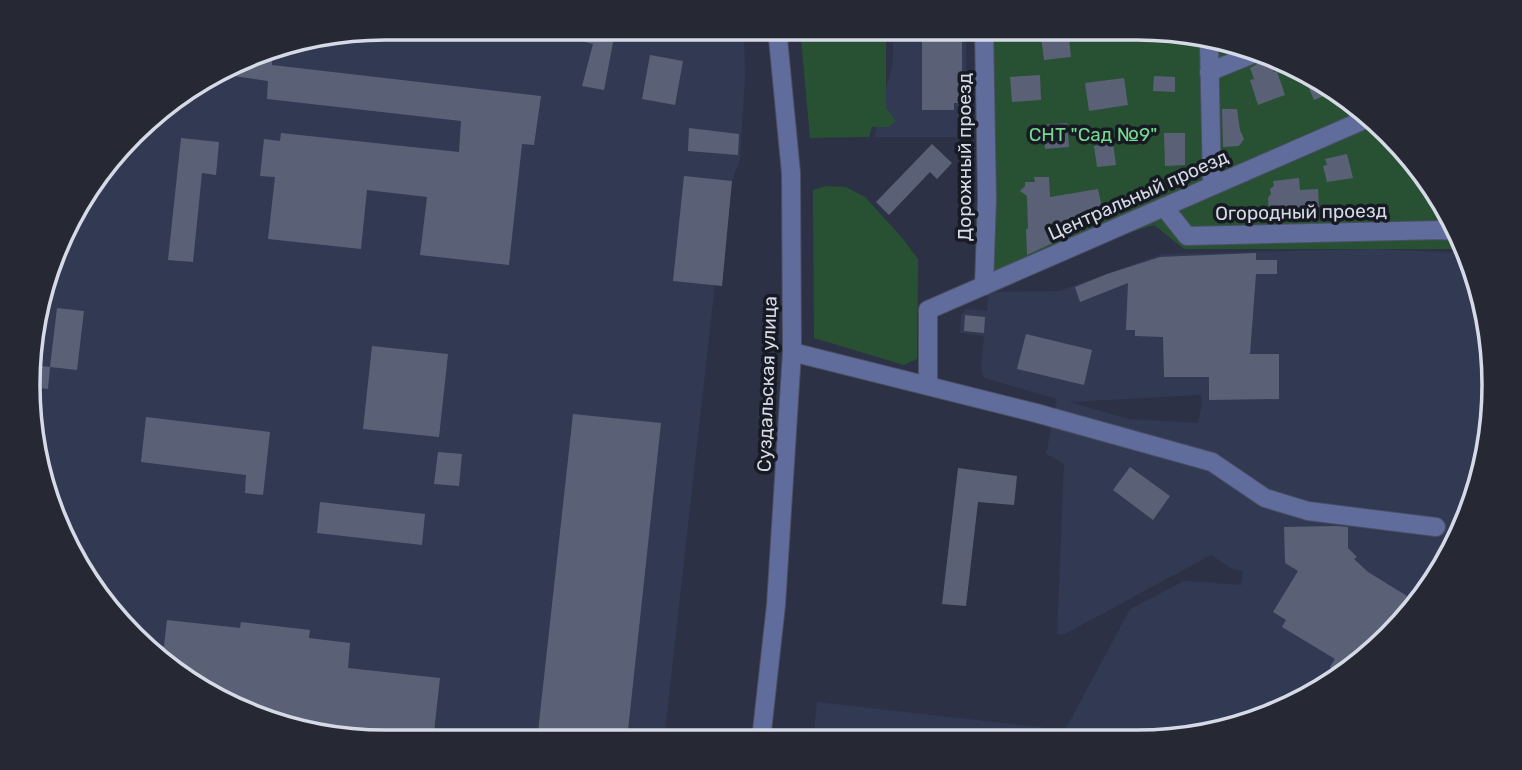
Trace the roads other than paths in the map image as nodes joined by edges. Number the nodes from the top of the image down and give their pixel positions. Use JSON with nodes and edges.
{"nodes":[{"id":1,"x":778,"y":40,"type":"edge"},
{"id":2,"x":984,"y":40,"type":"edge"},
{"id":3,"x":1209,"y":48,"type":"edge"},
{"id":4,"x":1244,"y":58,"type":"edge"},
{"id":5,"x":1209,"y":72,"type":"junction"},
{"id":6,"x":1359,"y":122,"type":"edge"},
{"id":7,"x":1212,"y":185,"type":"junction"},
{"id":8,"x":1164,"y":207,"type":"junction"},
{"id":9,"x":1445,"y":230,"type":"edge"},
{"id":10,"x":984,"y":285,"type":"junction"},
{"id":11,"x":792,"y":352,"type":"junction"},
{"id":12,"x":928,"y":385,"type":"junction"},
{"id":13,"x":1436,"y":527,"type":"dead end"},
{"id":14,"x":762,"y":730,"type":"edge"}],
"edges":[{"from":1,"to":11,"type":"street","name":"Суздальская улица"},
{"from":2,"to":10,"type":"street","name":"Дорожный проезд"},
{"from":3,"to":5,"type":"street"},
{"from":4,"to":5,"type":"street"},
{"from":5,"to":7,"type":"street"},
{"from":6,"to":7,"type":"street","name":"Центральный проезд"},
{"from":7,"to":8,"type":"street","name":"Центральный проезд"},
{"from":8,"to":9,"type":"street","name":"Огородный проезд"},
{"from":8,"to":10,"type":"street","name":"Центральный проезд"},
{"from":10,"to":12,"type":"street","name":"Центральный проезд"},
{"from":11,"to":12,"type":"street"},
{"from":11,"to":14,"type":"street","name":"Суздальская улица"},
{"from":12,"to":13,"type":"street"}]}
